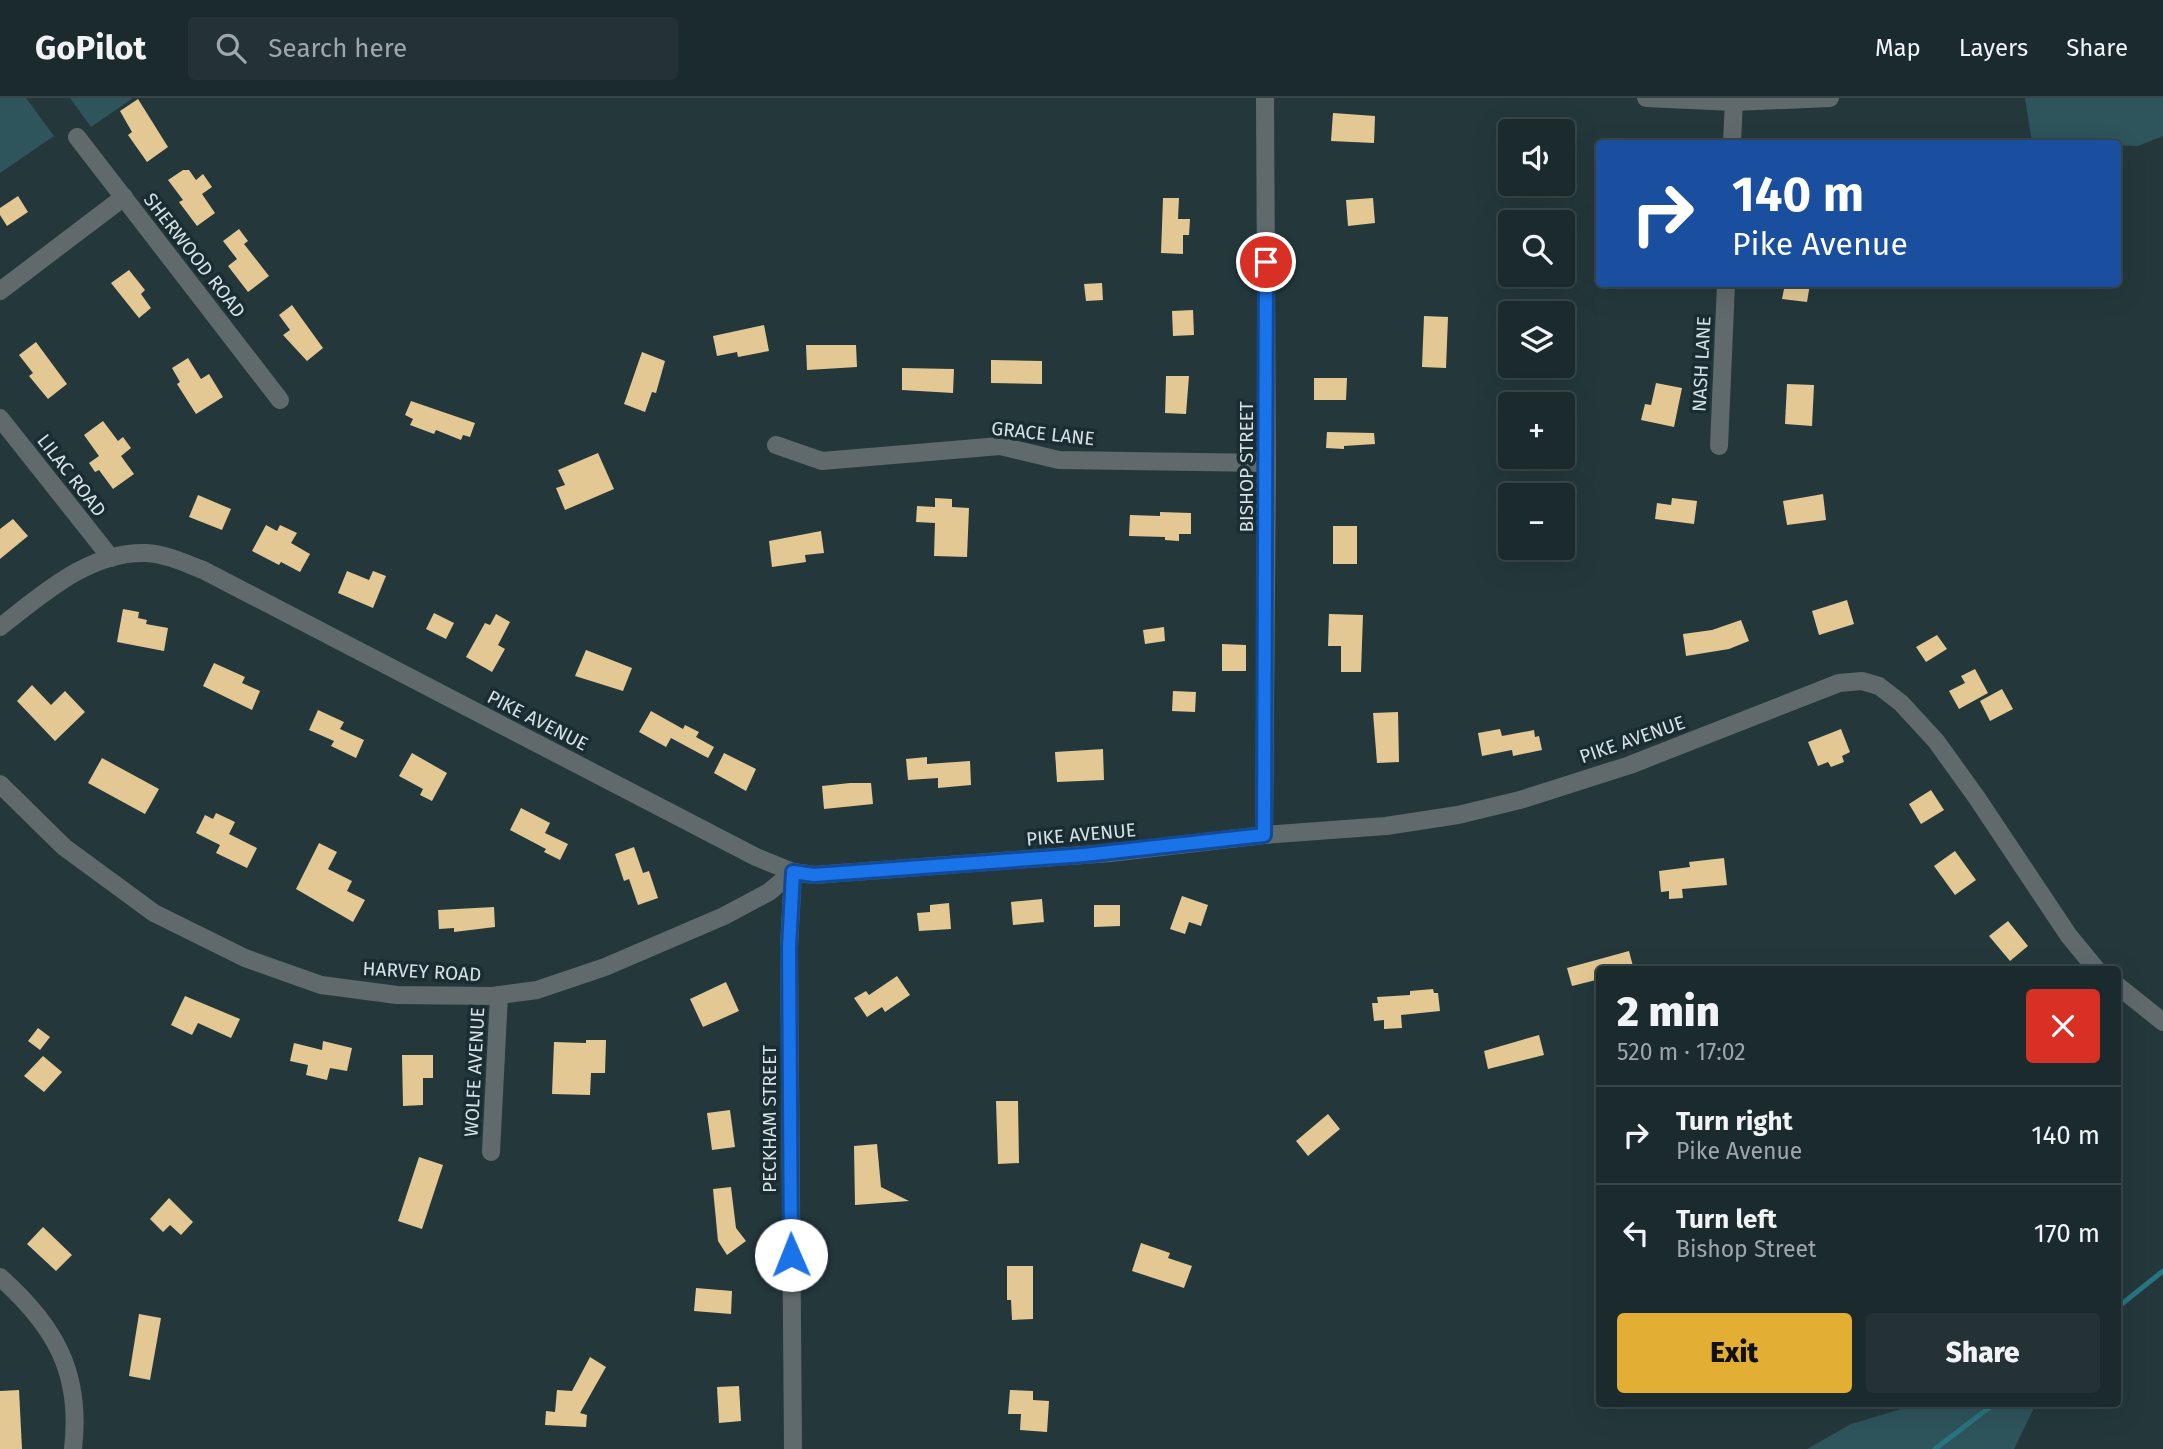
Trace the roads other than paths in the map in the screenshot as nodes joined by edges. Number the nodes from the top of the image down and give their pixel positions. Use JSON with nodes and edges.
{"nodes":[{"id":1,"x":1265,"y":98,"type":"edge"},
{"id":2,"x":1646,"y":98,"type":"edge"},
{"id":3,"x":1830,"y":98,"type":"edge"},
{"id":4,"x":1734,"y":100,"type":"edge"},
{"id":5,"x":77,"y":136,"type":"dead end"},
{"id":6,"x":1732,"y":140,"type":"edge"},
{"id":7,"x":124,"y":197,"type":"junction"},
{"id":8,"x":1726,"y":287,"type":"edge"},
{"id":9,"x":0,"y":291,"type":"edge"},
{"id":10,"x":280,"y":400,"type":"dead end"},
{"id":11,"x":0,"y":418,"type":"edge"},
{"id":12,"x":776,"y":445,"type":"dead end"},
{"id":13,"x":1718,"y":446,"type":"dead end"},
{"id":14,"x":1267,"y":463,"type":"junction"},
{"id":15,"x":111,"y":558,"type":"junction"},
{"id":16,"x":0,"y":627,"type":"edge"},
{"id":17,"x":0,"y":784,"type":"edge"},
{"id":18,"x":1264,"y":835,"type":"junction"},
{"id":19,"x":793,"y":872,"type":"junction"},
{"id":20,"x":2094,"y":966,"type":"edge"},
{"id":21,"x":2121,"y":988,"type":"edge"},
{"id":22,"x":499,"y":995,"type":"junction"},
{"id":23,"x":2163,"y":1021,"type":"edge"},
{"id":24,"x":491,"y":1152,"type":"dead end"},
{"id":25,"x":0,"y":1277,"type":"edge"},
{"id":26,"x":72,"y":1449,"type":"edge"},
{"id":27,"x":793,"y":1449,"type":"edge"}],
"edges":[{"from":1,"to":14,"type":"street","name":"BISHOP STREET"},
{"from":2,"to":4,"type":"street"},
{"from":3,"to":4,"type":"street"},
{"from":4,"to":6,"type":"street"},
{"from":5,"to":7,"type":"street","name":"SHERWOOD ROAD"},
{"from":7,"to":9,"type":"street"},
{"from":7,"to":10,"type":"street","name":"SHERWOOD ROAD"},
{"from":8,"to":13,"type":"street","name":"NASH LANE"},
{"from":11,"to":15,"type":"street","name":"LILAC ROAD"},
{"from":12,"to":14,"type":"street","name":"GRACE LANE"},
{"from":14,"to":18,"type":"street","name":"BISHOP STREET"},
{"from":15,"to":16,"type":"street","name":"PIKE AVENUE"},
{"from":15,"to":19,"type":"street","name":"PIKE AVENUE"},
{"from":17,"to":22,"type":"street","name":"HARVEY ROAD"},
{"from":18,"to":19,"type":"street","name":"PIKE AVENUE"},
{"from":18,"to":20,"type":"street","name":"PIKE AVENUE"},
{"from":19,"to":22,"type":"street","name":"HARVEY ROAD"},
{"from":19,"to":27,"type":"street","name":"PECKHAM STREET"},
{"from":21,"to":23,"type":"street"},
{"from":22,"to":24,"type":"street","name":"WOLFE AVENUE"},
{"from":25,"to":26,"type":"street"}]}
